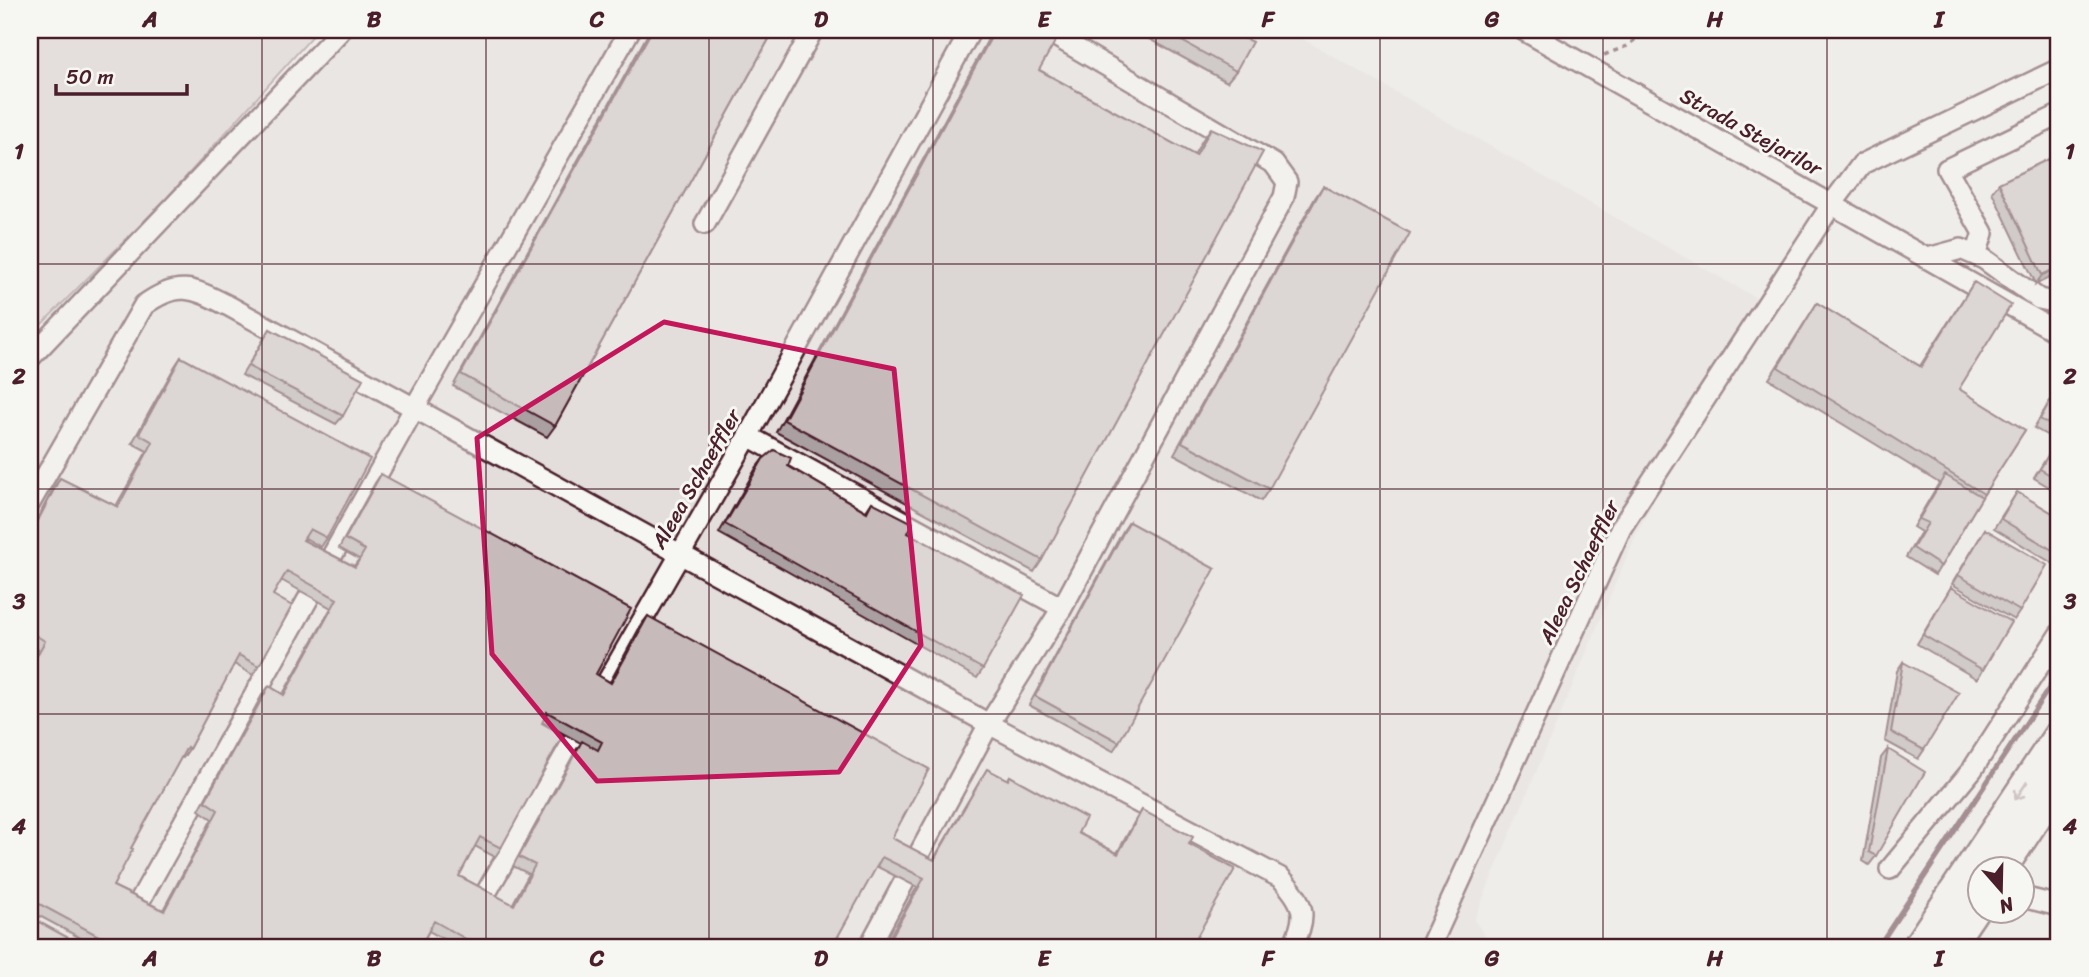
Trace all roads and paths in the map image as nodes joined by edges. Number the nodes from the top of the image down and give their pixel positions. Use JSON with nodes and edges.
{"nodes":[{"id":1,"x":341,"y":30,"type":"edge"},
{"id":2,"x":630,"y":30,"type":"edge"},
{"id":3,"x":813,"y":30,"type":"edge"},
{"id":4,"x":971,"y":30,"type":"edge"},
{"id":5,"x":1045,"y":30,"type":"edge"},
{"id":6,"x":1523,"y":30,"type":"edge"},
{"id":7,"x":1647,"y":30,"type":"edge"},
{"id":8,"x":1583,"y":64,"type":"junction"},
{"id":9,"x":2059,"y":69,"type":"edge"},
{"id":10,"x":2059,"y":116,"type":"edge"},
{"id":11,"x":1832,"y":204,"type":"junction"},
{"id":12,"x":705,"y":224,"type":"dead end"},
{"id":13,"x":1976,"y":256,"type":"junction"},
{"id":14,"x":1928,"y":258,"type":"junction"},
{"id":15,"x":2059,"y":303,"type":"edge"},
{"id":16,"x":2059,"y":333,"type":"edge"},
{"id":17,"x":30,"y":358,"type":"edge"},
{"id":18,"x":415,"y":407,"type":"junction"},
{"id":19,"x":748,"y":436,"type":"junction"},
{"id":20,"x":30,"y":503,"type":"edge"},
{"id":21,"x":679,"y":554,"type":"junction"},
{"id":22,"x":1062,"y":608,"type":"junction"},
{"id":23,"x":2059,"y":635,"type":"edge"},
{"id":24,"x":989,"y":724,"type":"junction"},
{"id":25,"x":2059,"y":734,"type":"edge"},
{"id":26,"x":2059,"y":783,"type":"edge"},
{"id":27,"x":2011,"y":855,"type":"edge"},
{"id":28,"x":1889,"y":869,"type":"dead end"},
{"id":29,"x":2036,"y":900,"type":"edge"},
{"id":30,"x":2059,"y":906,"type":"edge"},
{"id":31,"x":1966,"y":922,"type":"edge"},
{"id":32,"x":114,"y":947,"type":"edge"},
{"id":33,"x":455,"y":947,"type":"edge"},
{"id":34,"x":869,"y":947,"type":"edge"},
{"id":35,"x":1292,"y":947,"type":"edge"},
{"id":36,"x":1430,"y":947,"type":"edge"},
{"id":37,"x":1917,"y":947,"type":"edge"},
{"id":38,"x":1949,"y":947,"type":"edge"}],
"edges":[{"from":1,"to":17,"type":"street"},
{"from":2,"to":18,"type":"street"},
{"from":3,"to":12,"type":"street"},
{"from":4,"to":19,"type":"street","name":"Aleea Schaeffler"},
{"from":5,"to":22,"type":"street"},
{"from":6,"to":8,"type":"street","name":"Strada Stejarilor"},
{"from":7,"to":8,"type":"path"},
{"from":8,"to":11,"type":"street","name":"Strada Stejarilor"},
{"from":9,"to":11,"type":"street","name":"Strada Stejarilor"},
{"from":10,"to":13,"type":"street"},
{"from":11,"to":14,"type":"street"},
{"from":11,"to":36,"type":"street","name":"Aleea Schaeffler"},
{"from":13,"to":14,"type":"street"},
{"from":13,"to":15,"type":"street"},
{"from":14,"to":16,"type":"street"},
{"from":18,"to":20,"type":"street"},
{"from":18,"to":21,"type":"street"},
{"from":18,"to":32,"type":"street"},
{"from":19,"to":21,"type":"street","name":"Aleea Schaeffler"},
{"from":19,"to":22,"type":"street"},
{"from":21,"to":24,"type":"street"},
{"from":21,"to":33,"type":"street","name":"Aleea Schaeffler"},
{"from":22,"to":24,"type":"street"},
{"from":23,"to":28,"type":"street"},
{"from":24,"to":34,"type":"street"},
{"from":24,"to":35,"type":"street"},
{"from":25,"to":37,"type":"highway","one_way":true},
{"from":26,"to":27,"type":"highway"},
{"from":29,"to":30,"type":"street"},
{"from":31,"to":38,"type":"highway"}]}
